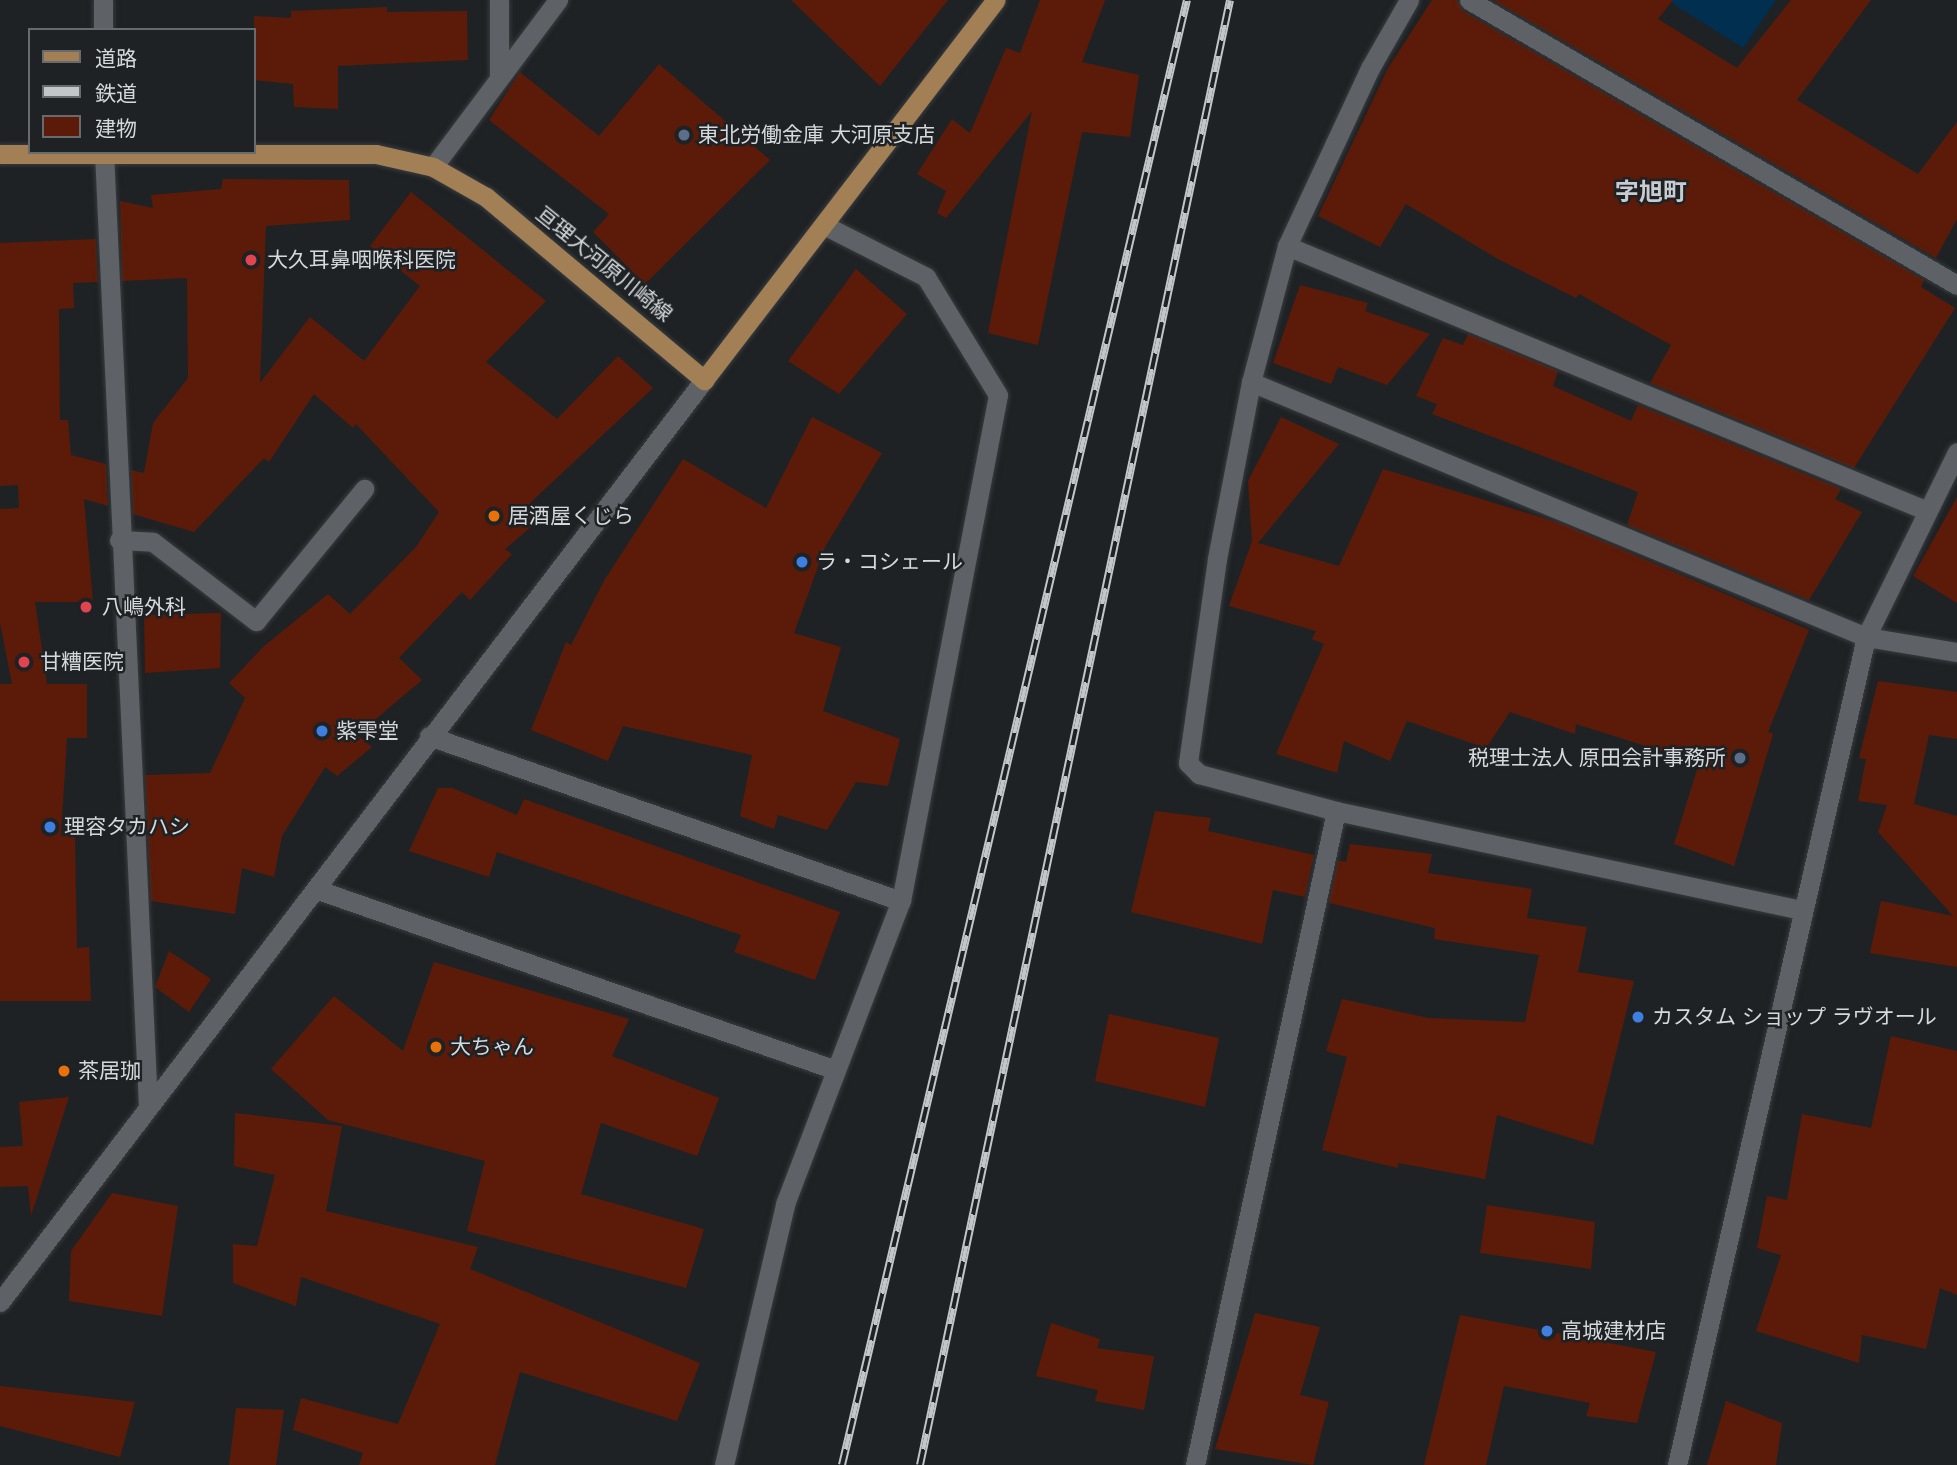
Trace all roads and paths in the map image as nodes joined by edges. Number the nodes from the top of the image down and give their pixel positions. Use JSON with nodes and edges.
{"nodes":[{"id":1,"x":103,"y":0,"type":"edge"},
{"id":2,"x":499,"y":0,"type":"edge"},
{"id":3,"x":558,"y":0,"type":"edge"},
{"id":4,"x":996,"y":0,"type":"edge"},
{"id":5,"x":1409,"y":0,"type":"edge"},
{"id":6,"x":1469,"y":0,"type":"edge"},
{"id":7,"x":103,"y":28,"type":"edge"},
{"id":8,"x":499,"y":78,"type":"junction"},
{"id":9,"x":0,"y":154,"type":"edge"},
{"id":10,"x":28,"y":154,"type":"edge"},
{"id":11,"x":104,"y":154,"type":"edge"},
{"id":12,"x":256,"y":154,"type":"edge"},
{"id":13,"x":433,"y":167,"type":"junction"},
{"id":14,"x":824,"y":225,"type":"junction"},
{"id":15,"x":1287,"y":246,"type":"junction"},
{"id":16,"x":1957,"y":285,"type":"edge"},
{"id":17,"x":704,"y":380,"type":"junction"},
{"id":18,"x":1251,"y":382,"type":"junction"},
{"id":19,"x":1957,"y":452,"type":"edge"},
{"id":20,"x":364,"y":489,"type":"dead end"},
{"id":21,"x":1925,"y":510,"type":"junction"},
{"id":22,"x":119,"y":540,"type":"junction"},
{"id":23,"x":1866,"y":637,"type":"junction"},
{"id":24,"x":1957,"y":652,"type":"edge"},
{"id":25,"x":429,"y":736,"type":"junction"},
{"id":26,"x":1336,"y":811,"type":"junction"},
{"id":27,"x":318,"y":890,"type":"junction"},
{"id":28,"x":901,"y":901,"type":"junction"},
{"id":29,"x":1802,"y":910,"type":"junction"},
{"id":30,"x":836,"y":1069,"type":"junction"},
{"id":31,"x":148,"y":1106,"type":"junction"},
{"id":32,"x":0,"y":1302,"type":"edge"},
{"id":33,"x":724,"y":1465,"type":"edge"},
{"id":34,"x":1195,"y":1465,"type":"edge"},
{"id":35,"x":1677,"y":1465,"type":"edge"}],
"edges":[{"from":1,"to":7,"type":"street"},
{"from":2,"to":8,"type":"street"},
{"from":3,"to":8,"type":"street"},
{"from":4,"to":14,"type":"main road"},
{"from":5,"to":15,"type":"street"},
{"from":6,"to":16,"type":"street"},
{"from":8,"to":13,"type":"street"},
{"from":9,"to":10,"type":"main road","name":"亘理大河原川崎線"},
{"from":11,"to":22,"type":"street"},
{"from":12,"to":13,"type":"main road","name":"亘理大河原川崎線"},
{"from":13,"to":17,"type":"main road","name":"亘理大河原川崎線"},
{"from":14,"to":17,"type":"main road"},
{"from":14,"to":28,"type":"street"},
{"from":15,"to":18,"type":"street"},
{"from":15,"to":21,"type":"street"},
{"from":17,"to":25,"type":"street"},
{"from":18,"to":23,"type":"street"},
{"from":18,"to":26,"type":"street"},
{"from":19,"to":21,"type":"street"},
{"from":20,"to":22,"type":"street"},
{"from":21,"to":23,"type":"street"},
{"from":22,"to":31,"type":"street"},
{"from":23,"to":24,"type":"street"},
{"from":23,"to":29,"type":"street"},
{"from":25,"to":27,"type":"street"},
{"from":25,"to":28,"type":"street"},
{"from":26,"to":29,"type":"street"},
{"from":26,"to":34,"type":"street"},
{"from":27,"to":30,"type":"street"},
{"from":27,"to":31,"type":"street"},
{"from":28,"to":30,"type":"street"},
{"from":29,"to":35,"type":"street"},
{"from":30,"to":33,"type":"street"},
{"from":31,"to":32,"type":"street"}]}
